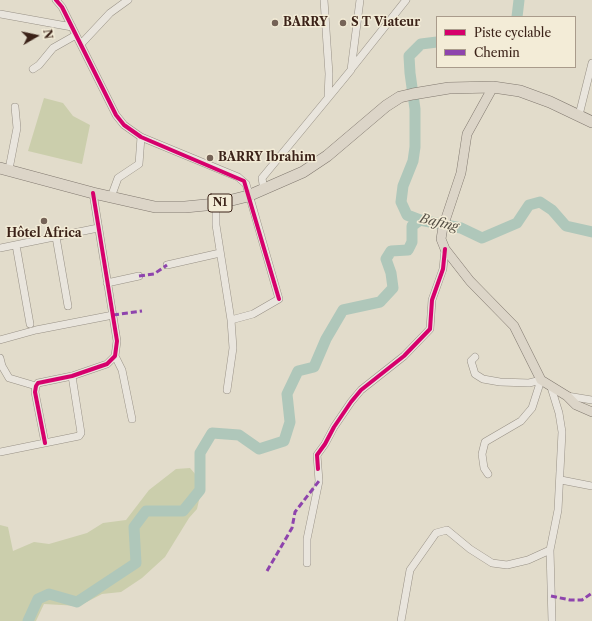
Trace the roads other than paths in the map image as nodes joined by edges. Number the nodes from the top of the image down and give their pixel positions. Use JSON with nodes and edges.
{"nodes":[{"id":1,"x":56,"y":0,"type":"edge"},
{"id":2,"x":128,"y":0,"type":"edge"},
{"id":3,"x":324,"y":0,"type":"edge"},
{"id":4,"x":360,"y":0,"type":"edge"},
{"id":5,"x":406,"y":0,"type":"edge"},
{"id":6,"x":0,"y":14,"type":"edge"},
{"id":7,"x":72,"y":27,"type":"junction"},
{"id":8,"x":76,"y":35,"type":"junction"},
{"id":9,"x":81,"y":44,"type":"junction"},
{"id":10,"x":592,"y":63,"type":"edge"},
{"id":11,"x":33,"y":69,"type":"dead end"},
{"id":12,"x":351,"y":70,"type":"junction"},
{"id":13,"x":493,"y":87,"type":"junction"},
{"id":14,"x":328,"y":98,"type":"junction"},
{"id":15,"x":15,"y":107,"type":"dead end"},
{"id":16,"x":579,"y":115,"type":"junction"},
{"id":17,"x":592,"y":122,"type":"edge"},
{"id":18,"x":141,"y":136,"type":"junction"},
{"id":19,"x":4,"y":169,"type":"edge"},
{"id":20,"x":264,"y":190,"type":"junction"},
{"id":21,"x":94,"y":193,"type":"junction"},
{"id":22,"x":248,"y":196,"type":"junction"},
{"id":23,"x":111,"y":197,"type":"junction"},
{"id":24,"x":216,"y":204,"type":"junction"},
{"id":25,"x":98,"y":228,"type":"junction"},
{"id":26,"x":56,"y":237,"type":"junction"},
{"id":27,"x":16,"y":245,"type":"junction"},
{"id":28,"x":0,"y":248,"type":"edge"},
{"id":29,"x":445,"y":249,"type":"junction"},
{"id":30,"x":220,"y":253,"type":"junction"},
{"id":31,"x":167,"y":265,"type":"dead end"},
{"id":32,"x":139,"y":276,"type":"dead end"},
{"id":33,"x":107,"y":283,"type":"junction"},
{"id":34,"x":68,"y":306,"type":"dead end"},
{"id":35,"x":113,"y":315,"type":"junction"},
{"id":36,"x":231,"y":320,"type":"junction"},
{"id":37,"x":30,"y":324,"type":"dead end"},
{"id":38,"x":0,"y":340,"type":"edge"},
{"id":39,"x":115,"y":356,"type":"junction"},
{"id":40,"x":474,"y":357,"type":"dead end"},
{"id":41,"x":0,"y":358,"type":"edge"},
{"id":42,"x":72,"y":376,"type":"junction"},
{"id":43,"x":541,"y":380,"type":"junction"},
{"id":44,"x":36,"y":386,"type":"junction"},
{"id":45,"x":551,"y":387,"type":"junction"},
{"id":46,"x":227,"y":390,"type":"dead end"},
{"id":47,"x":567,"y":396,"type":"junction"},
{"id":48,"x":592,"y":400,"type":"edge"},
{"id":49,"x":592,"y":412,"type":"edge"},
{"id":50,"x":132,"y":419,"type":"dead end"},
{"id":51,"x":45,"y":443,"type":"junction"},
{"id":52,"x":0,"y":452,"type":"edge"},
{"id":53,"x":488,"y":474,"type":"dead end"},
{"id":54,"x":560,"y":480,"type":"junction"},
{"id":55,"x":592,"y":486,"type":"edge"},
{"id":56,"x":550,"y":550,"type":"junction"},
{"id":57,"x":307,"y":563,"type":"dead end"},
{"id":58,"x":401,"y":621,"type":"edge"},
{"id":59,"x":552,"y":621,"type":"edge"}],
"edges":[{"from":1,"to":7,"type":"street"},
{"from":2,"to":9,"type":"street"},
{"from":3,"to":14,"type":"street"},
{"from":4,"to":12,"type":"street"},
{"from":5,"to":12,"type":"street"},
{"from":6,"to":7,"type":"street"},
{"from":7,"to":8,"type":"street"},
{"from":8,"to":9,"type":"street"},
{"from":8,"to":11,"type":"street"},
{"from":9,"to":18,"type":"street"},
{"from":10,"to":16,"type":"street"},
{"from":12,"to":14,"type":"street"},
{"from":13,"to":16,"type":"highway","number":"N1"},
{"from":13,"to":20,"type":"highway","number":"N1"},
{"from":13,"to":29,"type":"main road"},
{"from":14,"to":20,"type":"street"},
{"from":15,"to":19,"type":"street"},
{"from":16,"to":17,"type":"highway","number":"N1"},
{"from":18,"to":22,"type":"street"},
{"from":18,"to":23,"type":"street"},
{"from":19,"to":21,"type":"highway","number":"N1"},
{"from":20,"to":22,"type":"highway","number":"N1"},
{"from":21,"to":23,"type":"highway","number":"N1"},
{"from":21,"to":25,"type":"street"},
{"from":22,"to":24,"type":"highway","number":"N1"},
{"from":22,"to":36,"type":"street"},
{"from":23,"to":24,"type":"highway","number":"N1"},
{"from":24,"to":30,"type":"street"},
{"from":25,"to":26,"type":"street"},
{"from":25,"to":33,"type":"street"},
{"from":26,"to":27,"type":"street"},
{"from":26,"to":34,"type":"street"},
{"from":27,"to":28,"type":"street"},
{"from":27,"to":37,"type":"street"},
{"from":29,"to":43,"type":"main road"},
{"from":29,"to":57,"type":"street"},
{"from":30,"to":31,"type":"street"},
{"from":30,"to":36,"type":"street"},
{"from":32,"to":33,"type":"street"},
{"from":33,"to":35,"type":"street"},
{"from":35,"to":38,"type":"street"},
{"from":35,"to":39,"type":"street"},
{"from":36,"to":46,"type":"street"},
{"from":39,"to":42,"type":"street"},
{"from":39,"to":50,"type":"street"},
{"from":40,"to":43,"type":"street"},
{"from":41,"to":44,"type":"street"},
{"from":42,"to":44,"type":"street"},
{"from":42,"to":51,"type":"street"},
{"from":43,"to":45,"type":"main road"},
{"from":43,"to":53,"type":"street"},
{"from":44,"to":51,"type":"street"},
{"from":45,"to":47,"type":"main road"},
{"from":45,"to":54,"type":"street"},
{"from":47,"to":48,"type":"street"},
{"from":47,"to":49,"type":"main road"},
{"from":51,"to":52,"type":"street"},
{"from":54,"to":55,"type":"street"},
{"from":54,"to":56,"type":"street"},
{"from":56,"to":58,"type":"street"},
{"from":56,"to":59,"type":"street"}]}
